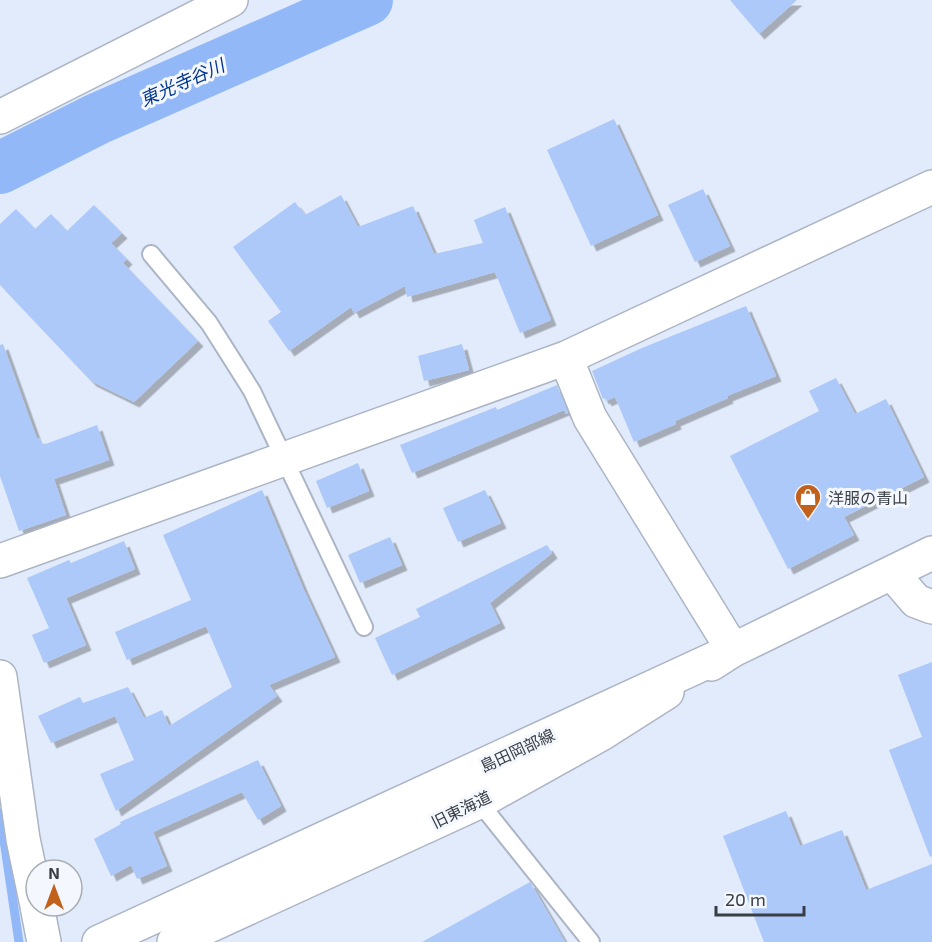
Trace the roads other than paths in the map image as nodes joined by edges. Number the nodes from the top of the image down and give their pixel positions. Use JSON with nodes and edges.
{"nodes":[{"id":1,"x":231,"y":0,"type":"edge"},
{"id":2,"x":0,"y":117,"type":"edge"},
{"id":3,"x":932,"y":187,"type":"edge"},
{"id":4,"x":151,"y":254,"type":"dead end"},
{"id":5,"x":566,"y":358,"type":"junction"},
{"id":6,"x":284,"y":459,"type":"junction"},
{"id":7,"x":932,"y":553,"type":"edge"},
{"id":8,"x":0,"y":561,"type":"edge"},
{"id":9,"x":892,"y":573,"type":"junction"},
{"id":10,"x":932,"y":607,"type":"edge"},
{"id":11,"x":364,"y":627,"type":"dead end"},
{"id":12,"x":733,"y":650,"type":"junction"},
{"id":13,"x":0,"y":677,"type":"edge"},
{"id":14,"x":479,"y":802,"type":"junction"},
{"id":15,"x":27,"y":858,"type":"edge"},
{"id":16,"x":39,"y":918,"type":"edge"},
{"id":17,"x":44,"y":942,"type":"edge"},
{"id":18,"x":99,"y":942,"type":"edge"},
{"id":19,"x":174,"y":942,"type":"edge"},
{"id":20,"x":591,"y":942,"type":"edge"}],
"edges":[{"from":1,"to":2,"type":"street"},
{"from":3,"to":5,"type":"street"},
{"from":4,"to":6,"type":"lane"},
{"from":5,"to":6,"type":"street"},
{"from":5,"to":12,"type":"street"},
{"from":6,"to":8,"type":"street"},
{"from":6,"to":11,"type":"lane"},
{"from":7,"to":9,"type":"street","name":"島田岡部線"},
{"from":9,"to":10,"type":"street"},
{"from":9,"to":12,"type":"street","name":"島田岡部線"},
{"from":12,"to":14,"type":"street","name":"旧東海道"},
{"from":12,"to":18,"type":"street","name":"島田岡部線"},
{"from":13,"to":15,"type":"street"},
{"from":14,"to":19,"type":"street","name":"旧東海道"},
{"from":14,"to":20,"type":"lane"},
{"from":16,"to":17,"type":"street"}]}
